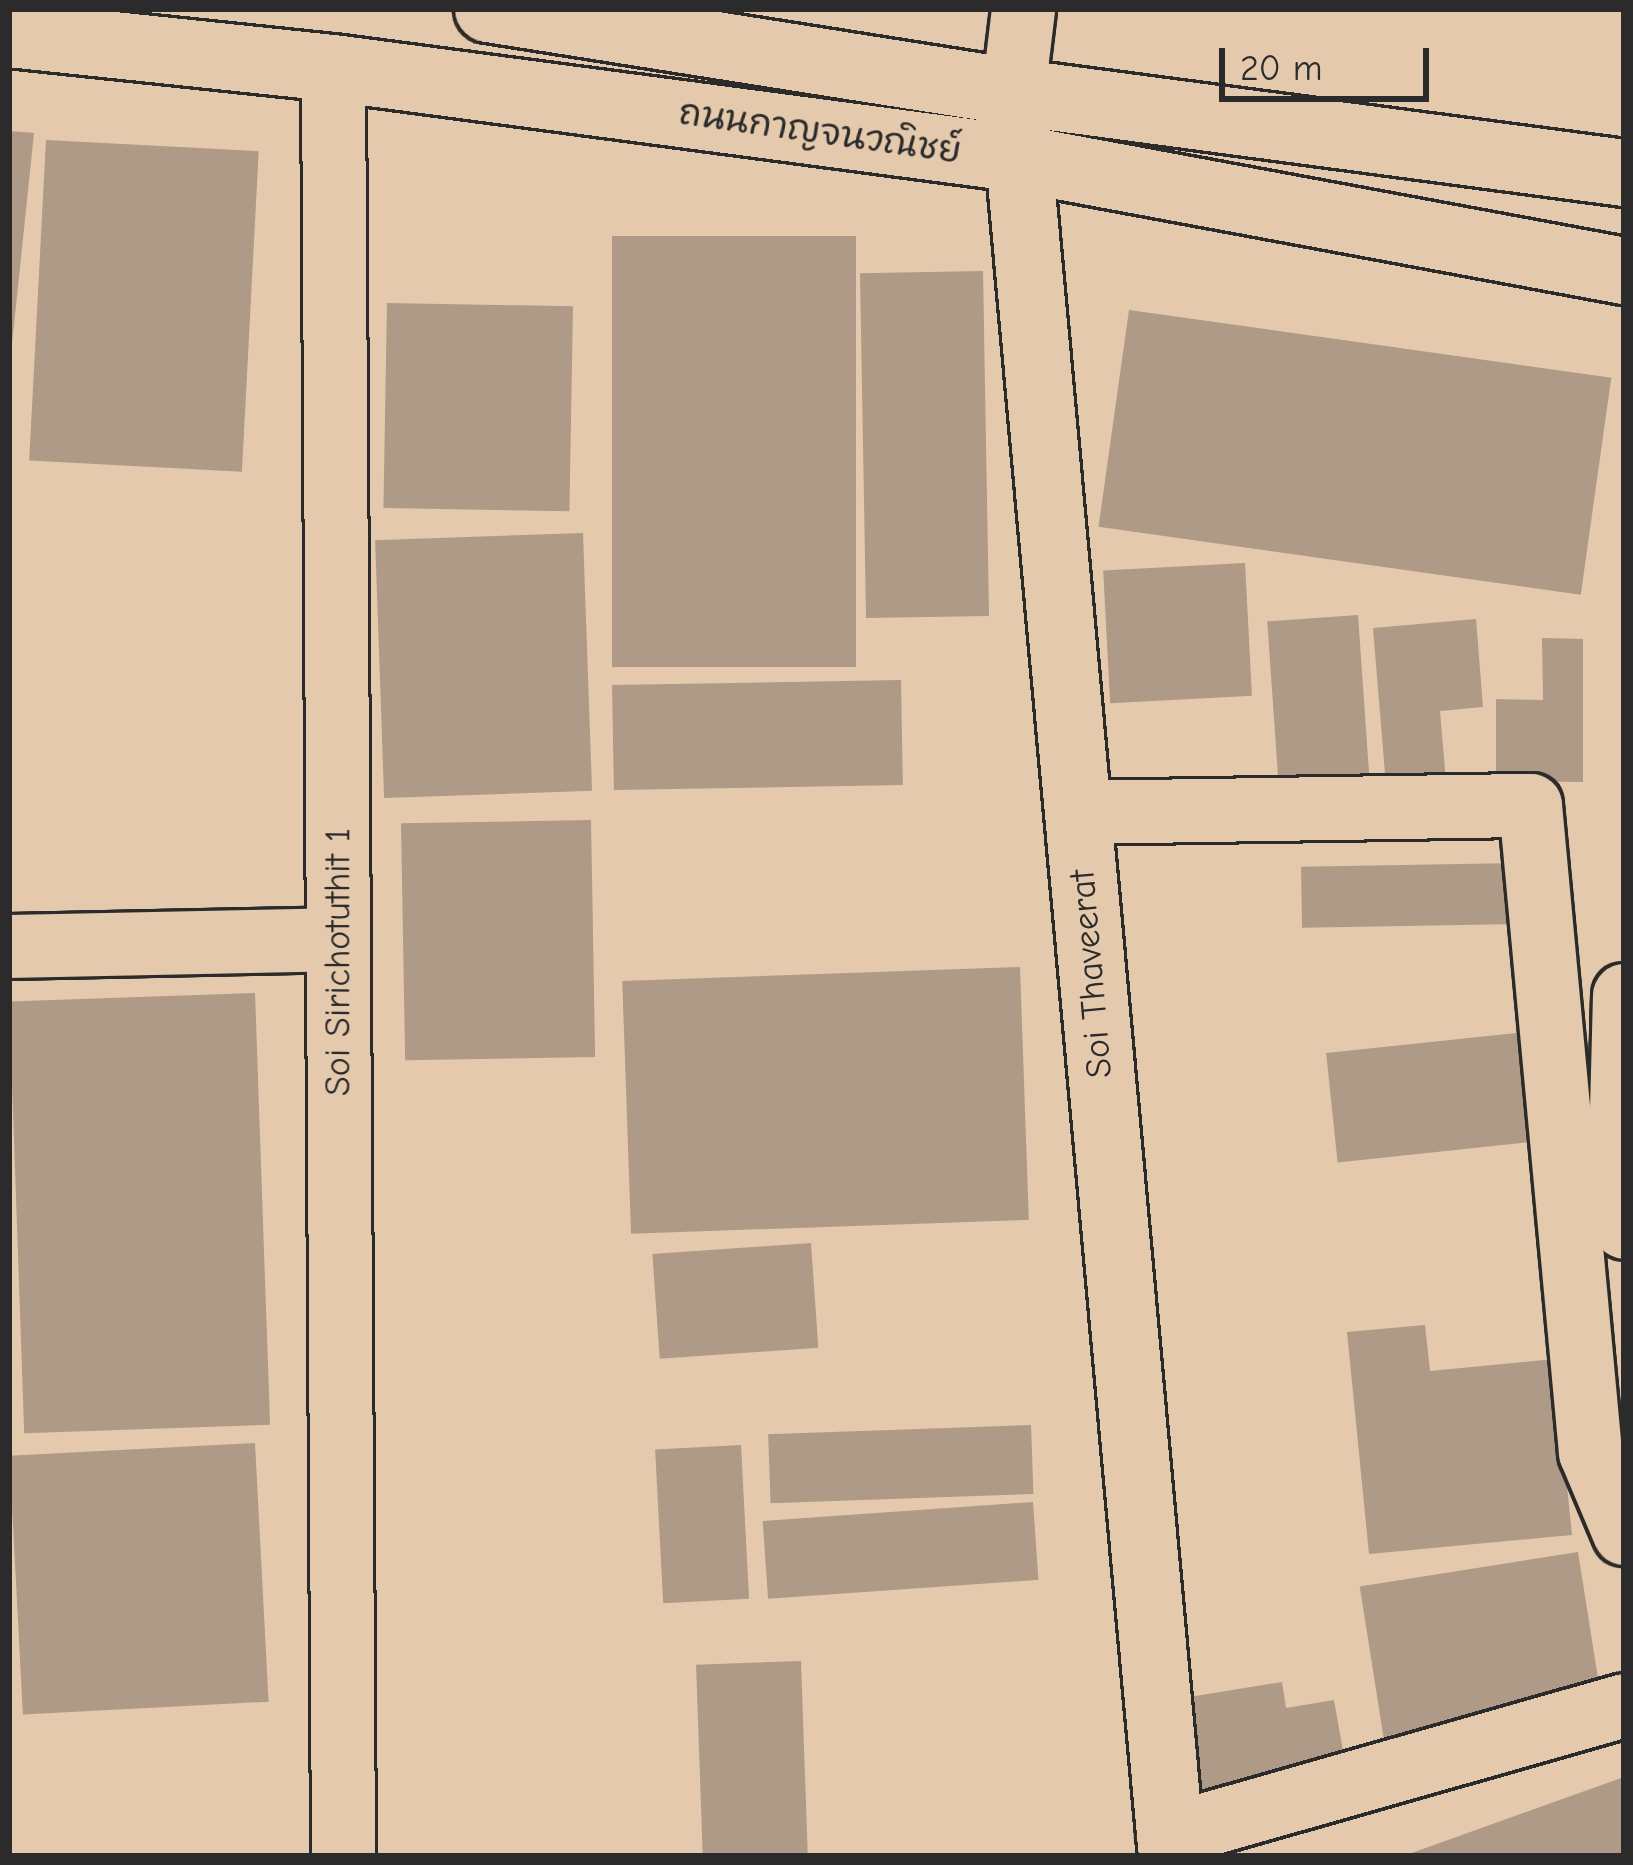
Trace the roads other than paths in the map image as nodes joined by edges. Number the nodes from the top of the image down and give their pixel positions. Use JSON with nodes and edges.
{"nodes":[{"id":1,"x":488,"y":9,"type":"edge"},
{"id":2,"x":1023,"y":9,"type":"edge"},
{"id":3,"x":9,"y":34,"type":"edge"},
{"id":4,"x":333,"y":68,"type":"junction"},
{"id":5,"x":1012,"y":92,"type":"junction"},
{"id":6,"x":1021,"y":159,"type":"junction"},
{"id":7,"x":1624,"y":172,"type":"edge"},
{"id":8,"x":1624,"y":271,"type":"edge"},
{"id":9,"x":1077,"y":812,"type":"junction"},
{"id":10,"x":338,"y":939,"type":"junction"},
{"id":11,"x":9,"y":946,"type":"edge"},
{"id":12,"x":1624,"y":994,"type":"edge"},
{"id":13,"x":1624,"y":1227,"type":"edge"},
{"id":14,"x":1624,"y":1533,"type":"edge"},
{"id":15,"x":1624,"y":1705,"type":"edge"},
{"id":16,"x":1170,"y":1846,"type":"edge"},
{"id":17,"x":343,"y":1856,"type":"edge"}],
"edges":[{"from":1,"to":5,"type":"main road","name":"ถนนกาญจนวณิชย์"},
{"from":2,"to":5,"type":"street"},
{"from":3,"to":4,"type":"main road","name":"ถนนกาญจนวณิชย์"},
{"from":4,"to":6,"type":"main road","name":"ถนนกาญจนวณิชย์"},
{"from":4,"to":10,"type":"street","name":"Soi Sirichotuthit 1"},
{"from":5,"to":6,"type":"main road","name":"Soi Thaveerat"},
{"from":5,"to":7,"type":"main road","name":"ถนนกาญจนวณิชย์"},
{"from":6,"to":8,"type":"main road","name":"ถนนกาญจนวณิชย์"},
{"from":6,"to":9,"type":"main road","name":"Soi Thaveerat"},
{"from":9,"to":14,"type":"street"},
{"from":9,"to":16,"type":"main road","name":"Soi Thaveerat"},
{"from":10,"to":11,"type":"street"},
{"from":10,"to":17,"type":"street","name":"Soi Sirichotuthit 1"},
{"from":12,"to":13,"type":"street"},
{"from":15,"to":16,"type":"street"}]}
